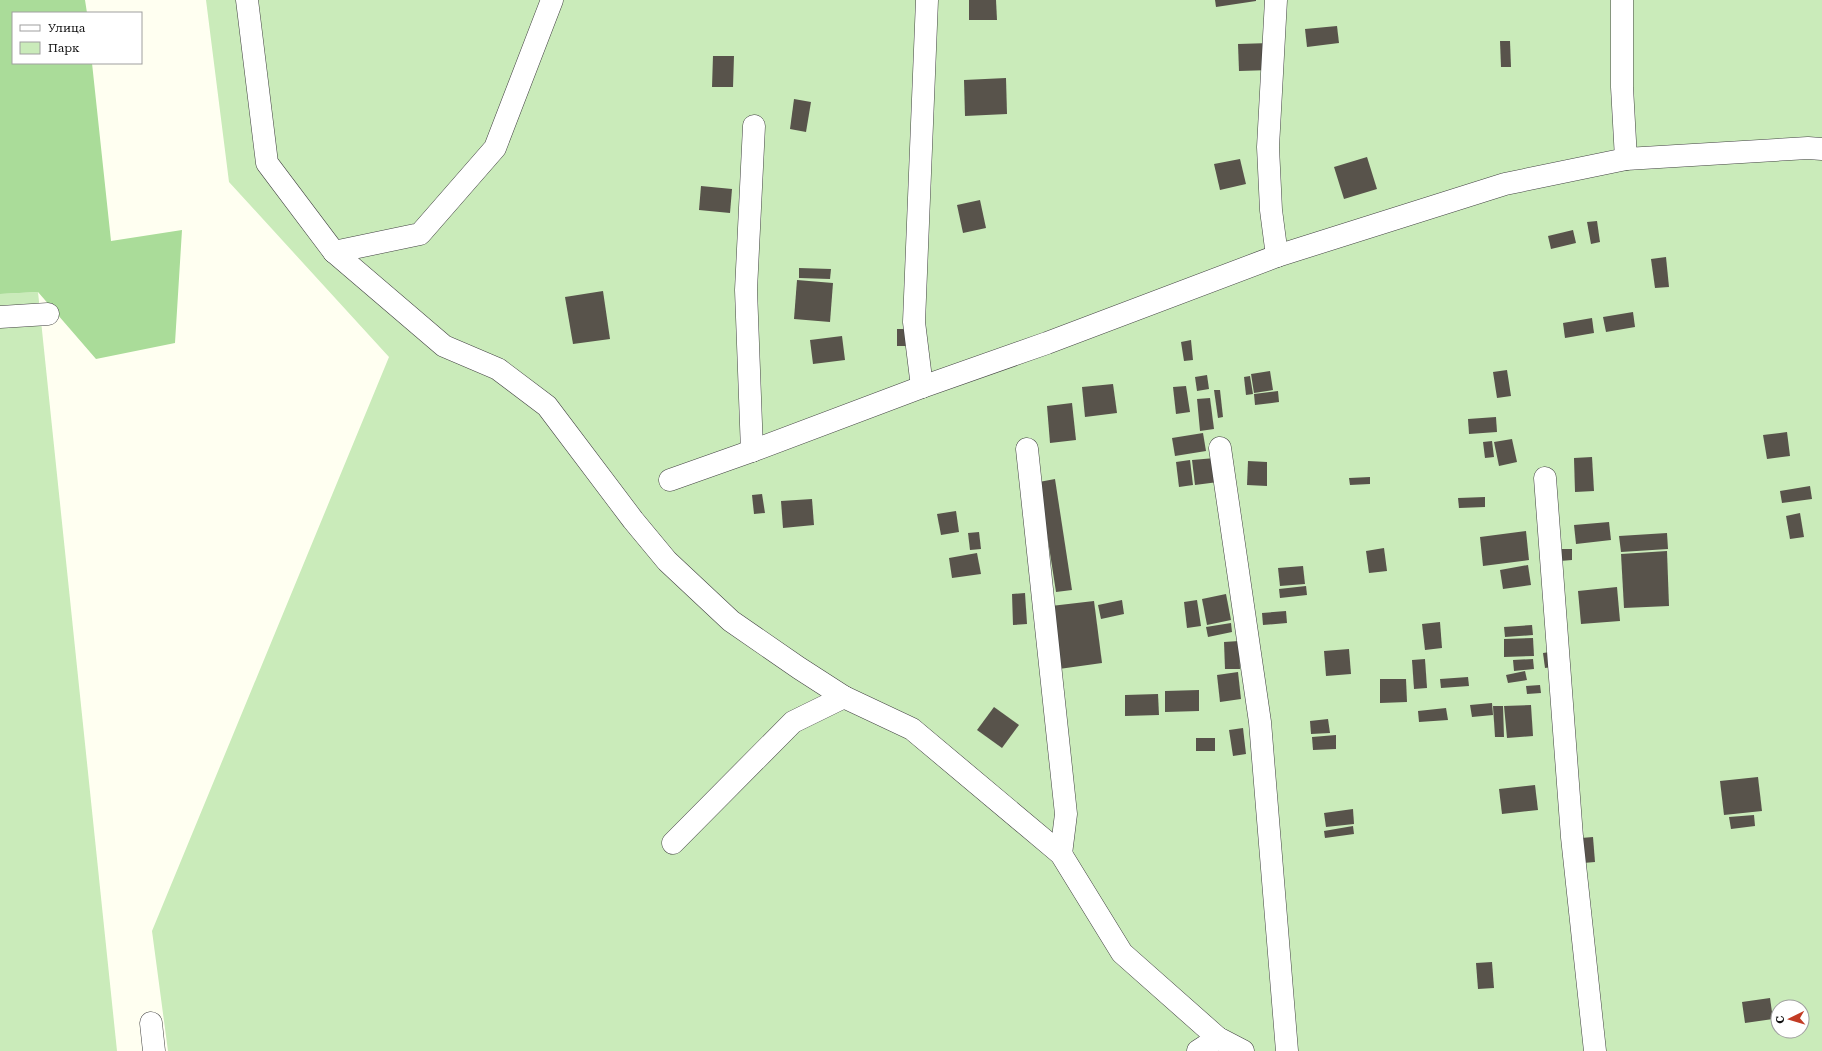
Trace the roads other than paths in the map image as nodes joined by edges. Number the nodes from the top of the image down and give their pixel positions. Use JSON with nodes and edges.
{"nodes":[{"id":1,"x":247,"y":0,"type":"edge"},
{"id":2,"x":552,"y":0,"type":"edge"},
{"id":3,"x":928,"y":0,"type":"edge"},
{"id":4,"x":1276,"y":0,"type":"edge"},
{"id":5,"x":1622,"y":0,"type":"edge"},
{"id":6,"x":754,"y":126,"type":"dead end"},
{"id":7,"x":1822,"y":149,"type":"edge"},
{"id":8,"x":1626,"y":159,"type":"junction"},
{"id":9,"x":334,"y":252,"type":"junction"},
{"id":10,"x":1277,"y":256,"type":"junction"},
{"id":11,"x":48,"y":314,"type":"dead end"},
{"id":12,"x":0,"y":318,"type":"edge"},
{"id":13,"x":922,"y":387,"type":"junction"},
{"id":14,"x":1220,"y":448,"type":"dead end"},
{"id":15,"x":1027,"y":449,"type":"dead end"},
{"id":16,"x":752,"y":451,"type":"junction"},
{"id":17,"x":1545,"y":478,"type":"dead end"},
{"id":18,"x":670,"y":480,"type":"dead end"},
{"id":19,"x":844,"y":697,"type":"junction"},
{"id":20,"x":673,"y":843,"type":"dead end"},
{"id":21,"x":1061,"y":854,"type":"junction"},
{"id":22,"x":151,"y":1023,"type":"dead end"},
{"id":23,"x":1218,"y":1038,"type":"junction"},
{"id":24,"x":154,"y":1051,"type":"edge"},
{"id":25,"x":1198,"y":1051,"type":"edge"},
{"id":26,"x":1243,"y":1051,"type":"edge"},
{"id":27,"x":1287,"y":1051,"type":"edge"},
{"id":28,"x":1595,"y":1051,"type":"edge"}],
"edges":[{"from":1,"to":9,"type":"street"},
{"from":2,"to":9,"type":"street"},
{"from":3,"to":13,"type":"street"},
{"from":4,"to":10,"type":"street"},
{"from":5,"to":8,"type":"street"},
{"from":6,"to":16,"type":"street"},
{"from":7,"to":8,"type":"street"},
{"from":8,"to":10,"type":"street"},
{"from":9,"to":19,"type":"street"},
{"from":10,"to":13,"type":"street"},
{"from":11,"to":12,"type":"street"},
{"from":13,"to":16,"type":"street"},
{"from":14,"to":27,"type":"street"},
{"from":15,"to":21,"type":"street"},
{"from":16,"to":18,"type":"street"},
{"from":17,"to":28,"type":"street"},
{"from":19,"to":20,"type":"street"},
{"from":19,"to":21,"type":"street"},
{"from":21,"to":23,"type":"street"},
{"from":22,"to":24,"type":"street"},
{"from":23,"to":25,"type":"street"},
{"from":23,"to":26,"type":"street"}]}
